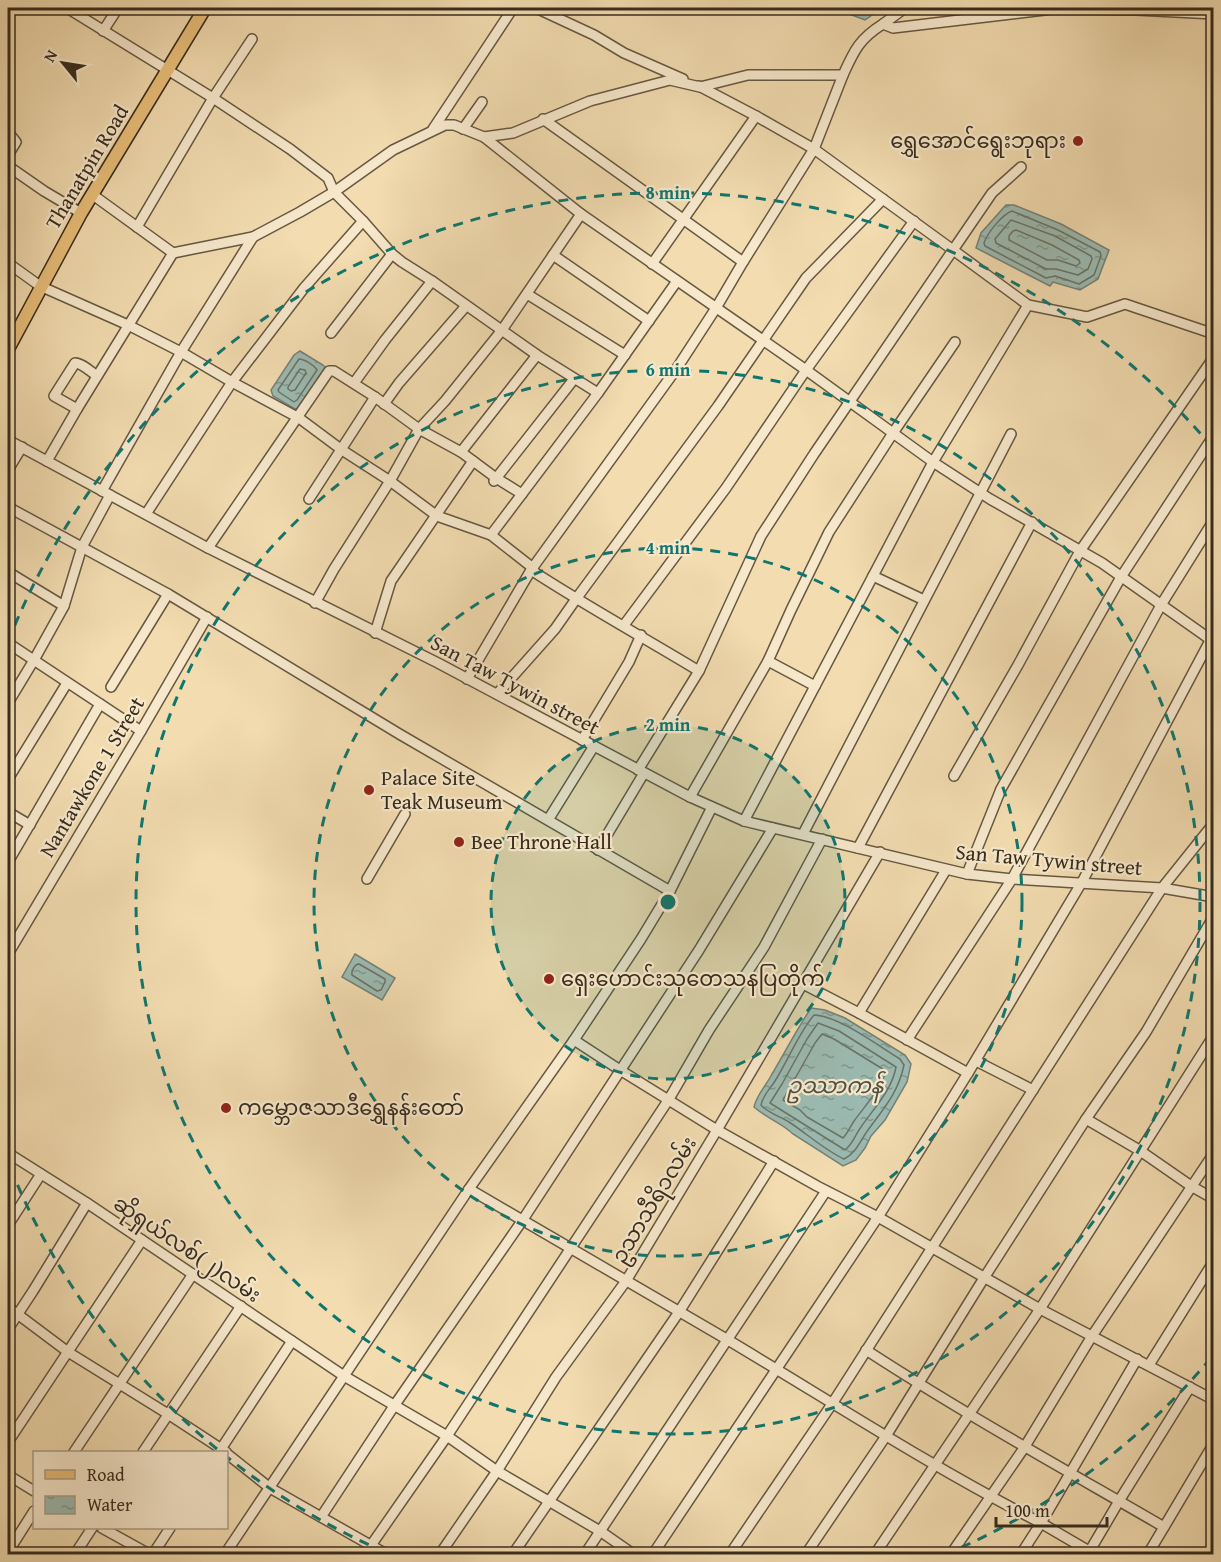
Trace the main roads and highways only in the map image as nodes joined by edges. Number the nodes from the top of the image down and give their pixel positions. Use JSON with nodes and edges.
{"nodes":[{"id":1,"x":205,"y":8,"type":"edge"},
{"id":2,"x":8,"y":348,"type":"edge"}],
"edges":[{"from":1,"to":2,"type":"main road","name":"Thanatpin Road"}]}
